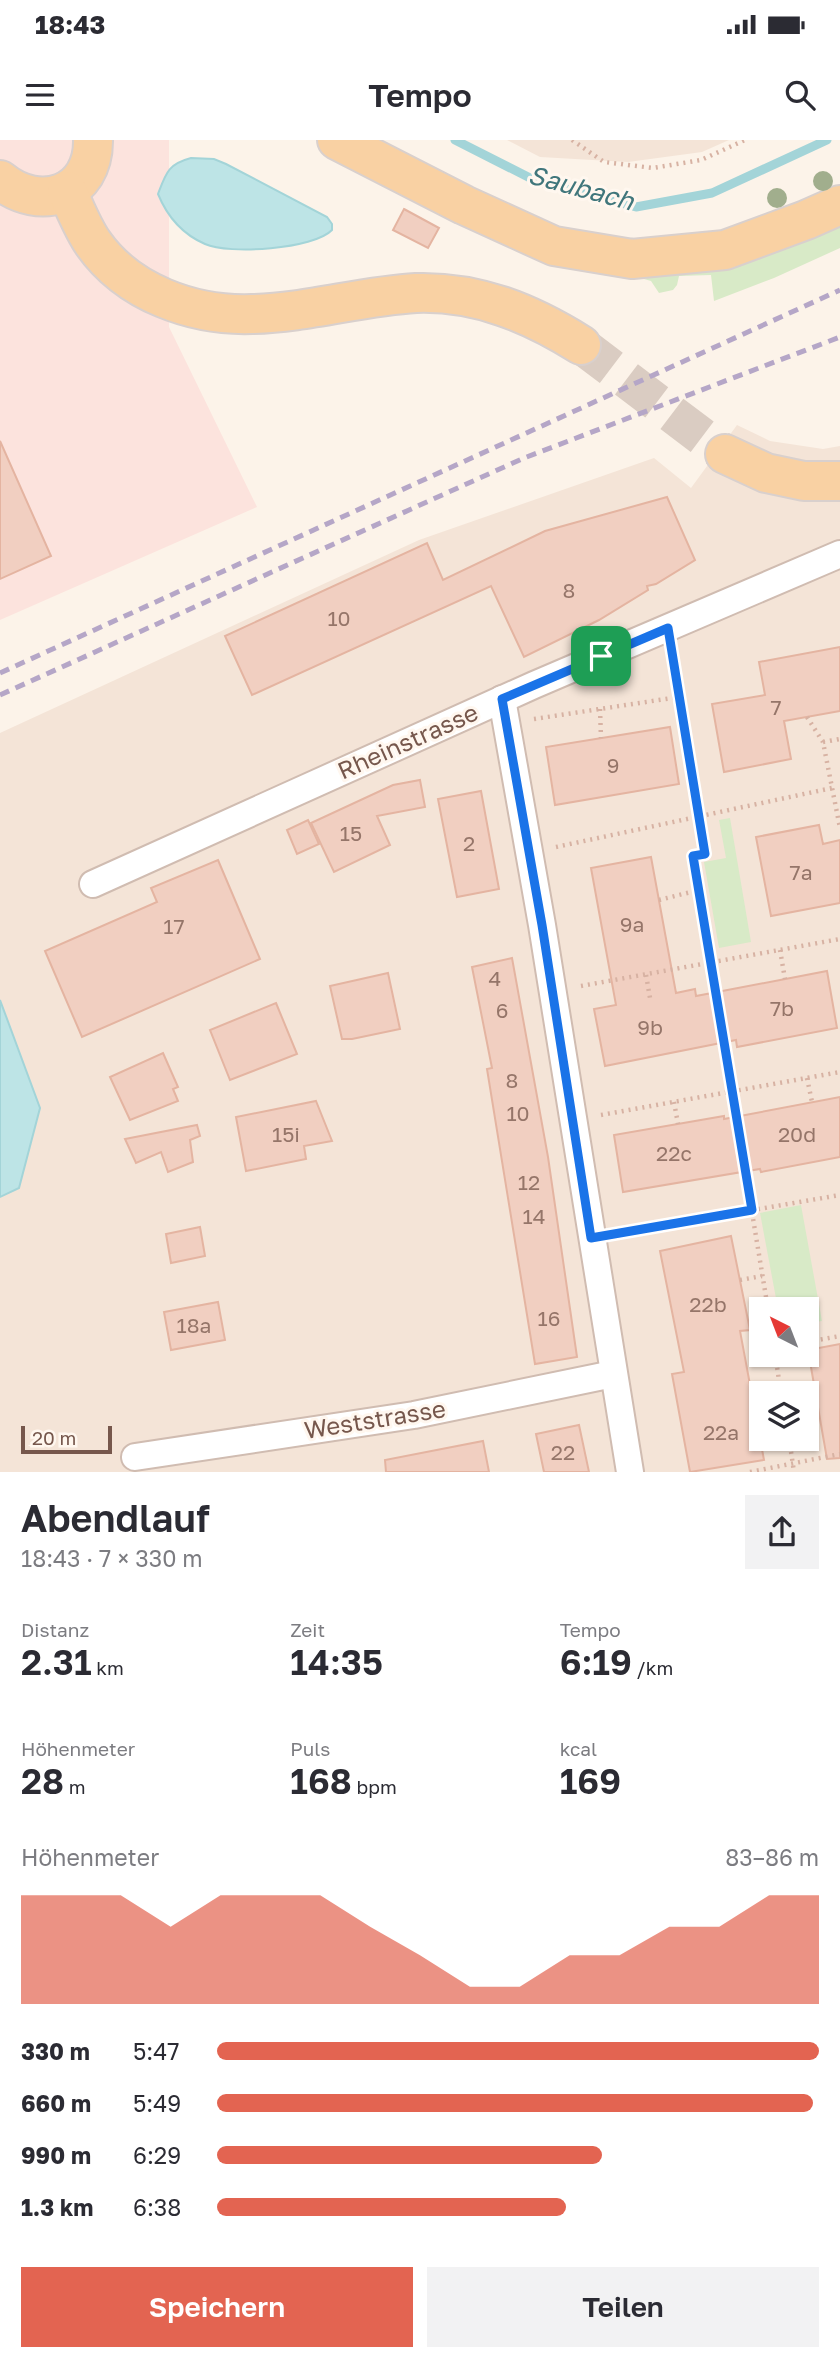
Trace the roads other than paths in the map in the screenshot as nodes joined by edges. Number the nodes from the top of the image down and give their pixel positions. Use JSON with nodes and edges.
{"nodes":[{"id":1,"x":93,"y":140,"type":"edge"},
{"id":2,"x":337,"y":140,"type":"edge"},
{"id":3,"x":0,"y":180,"type":"edge"},
{"id":4,"x":67,"y":191,"type":"junction"},
{"id":5,"x":840,"y":205,"type":"edge"},
{"id":6,"x":581,"y":345,"type":"tunnel mouth"},
{"id":7,"x":725,"y":454,"type":"tunnel mouth"},
{"id":8,"x":840,"y":481,"type":"edge"},
{"id":9,"x":840,"y":554,"type":"edge"},
{"id":10,"x":504,"y":712,"type":"junction"},
{"id":11,"x":93,"y":884,"type":"dead end"},
{"id":12,"x":613,"y":1374,"type":"junction"},
{"id":13,"x":135,"y":1457,"type":"dead end"},
{"id":14,"x":630,"y":1472,"type":"edge"}],
"edges":[{"from":1,"to":4,"type":"main road"},
{"from":2,"to":5,"type":"main road"},
{"from":3,"to":4,"type":"main road"},
{"from":4,"to":6,"type":"main road"},
{"from":7,"to":8,"type":"main road"},
{"from":9,"to":10,"type":"street","name":"Rheinstrasse"},
{"from":10,"to":11,"type":"street","name":"Rheinstrasse"},
{"from":10,"to":12,"type":"street"},
{"from":12,"to":13,"type":"street","name":"Weststrasse"},
{"from":12,"to":14,"type":"street"}]}
